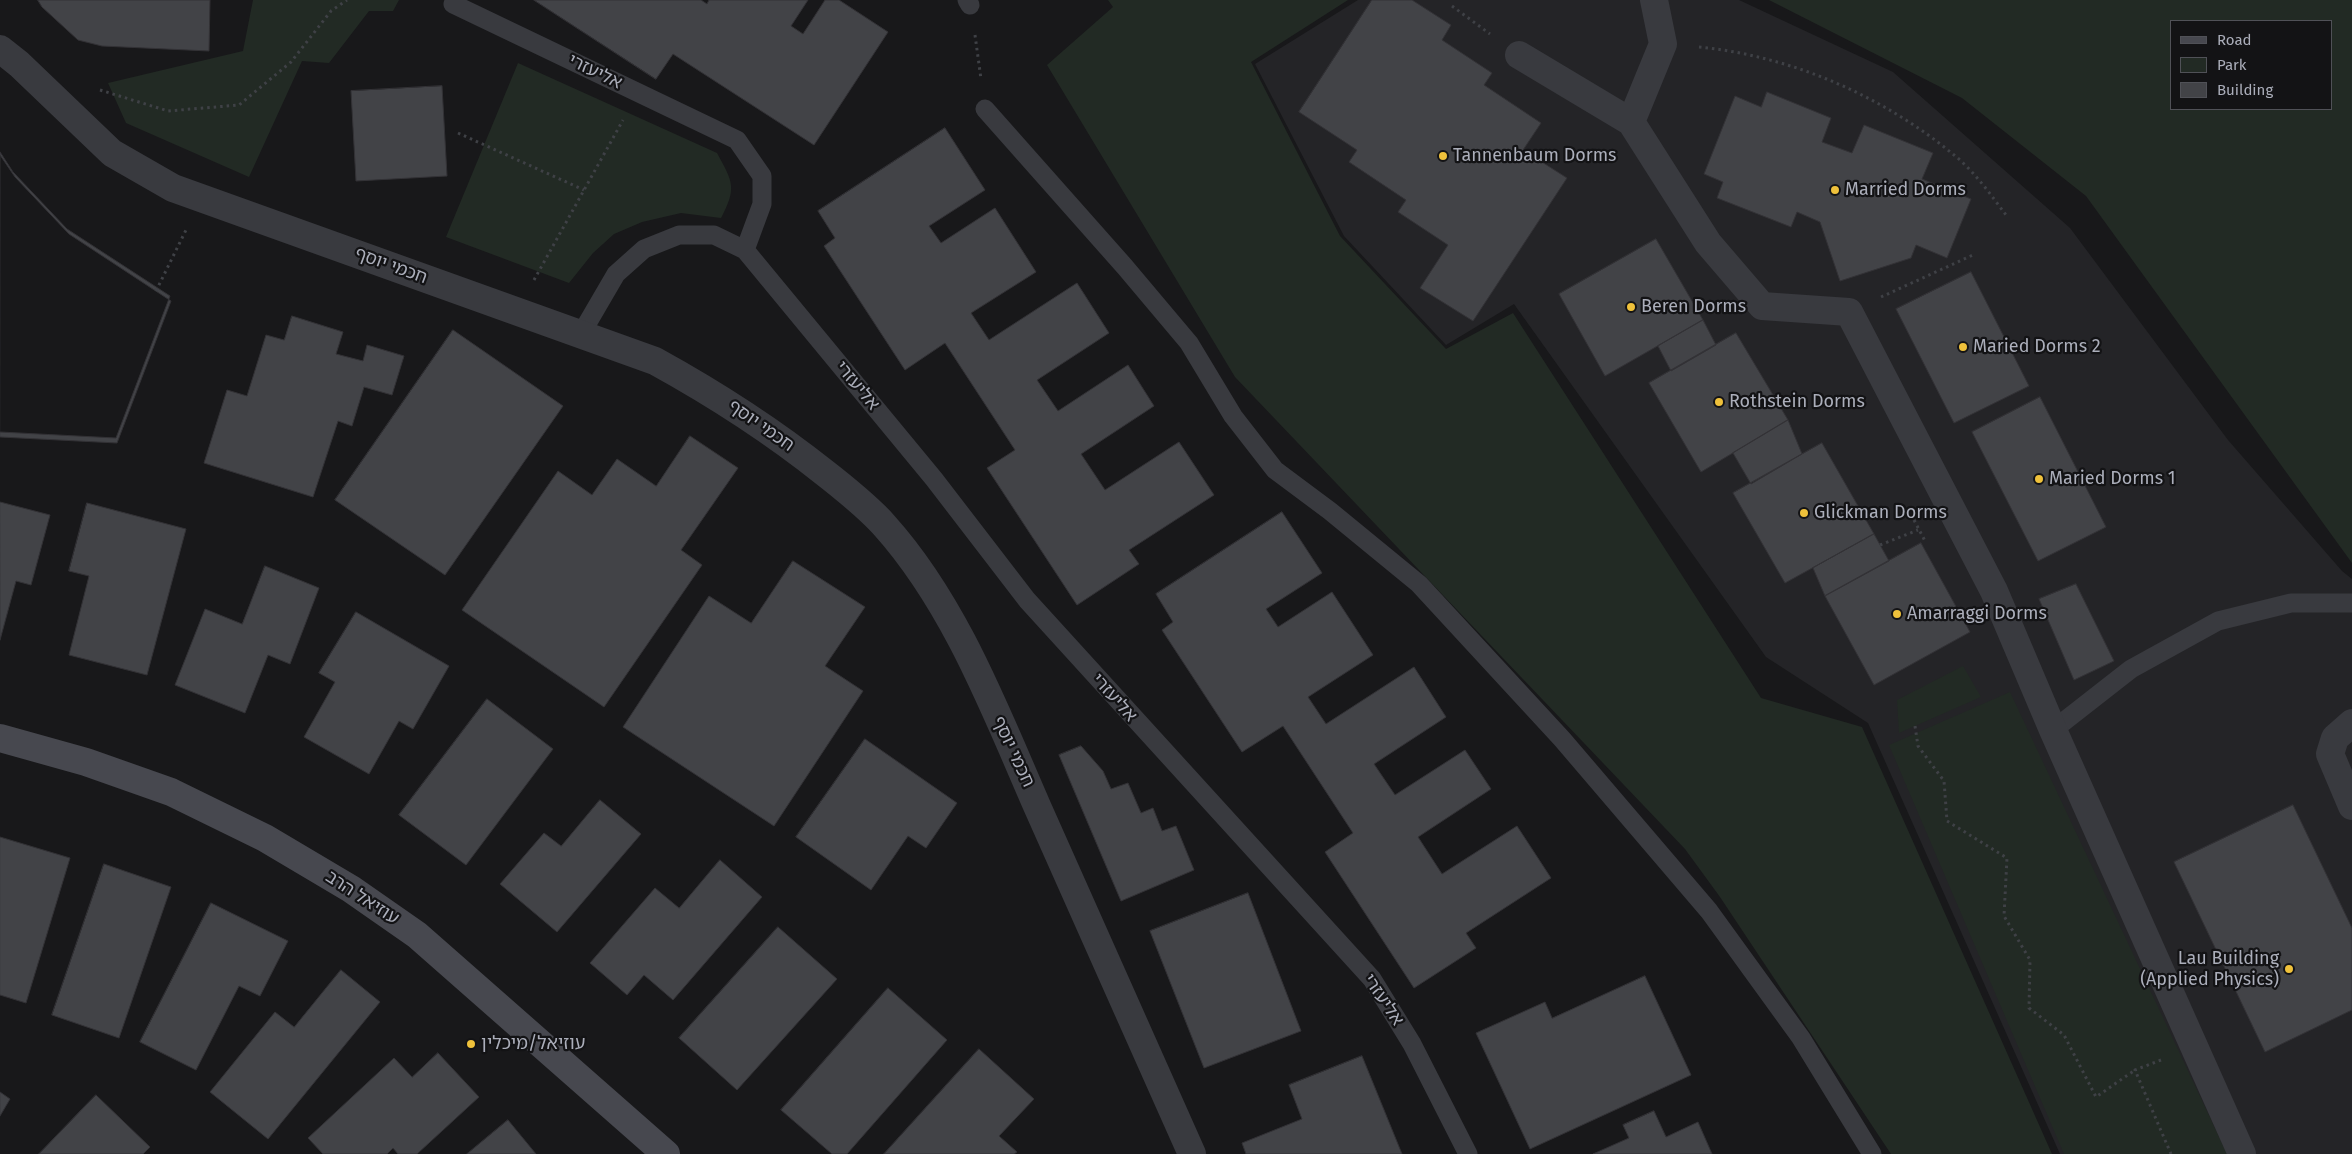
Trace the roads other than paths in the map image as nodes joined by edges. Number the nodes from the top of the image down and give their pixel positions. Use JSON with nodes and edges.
{"nodes":[{"id":1,"x":1654,"y":0,"type":"edge"},
{"id":2,"x":453,"y":4,"type":"dead end"},
{"id":3,"x":0,"y":49,"type":"edge"},
{"id":4,"x":1519,"y":55,"type":"road end"},
{"id":5,"x":985,"y":109,"type":"road end"},
{"id":6,"x":1631,"y":122,"type":"junction"},
{"id":7,"x":744,"y":250,"type":"junction"},
{"id":8,"x":581,"y":334,"type":"junction"},
{"id":9,"x":2352,"y":603,"type":"edge"},
{"id":10,"x":2352,"y":723,"type":"edge"},
{"id":11,"x":2053,"y":730,"type":"junction"},
{"id":12,"x":0,"y":738,"type":"edge"},
{"id":13,"x":2352,"y":806,"type":"edge"},
{"id":14,"x":666,"y":1154,"type":"edge"},
{"id":15,"x":1192,"y":1154,"type":"edge"},
{"id":16,"x":1468,"y":1154,"type":"edge"},
{"id":17,"x":1872,"y":1154,"type":"edge"},
{"id":18,"x":2242,"y":1154,"type":"edge"}],
"edges":[{"from":1,"to":6,"type":"street"},
{"from":2,"to":7,"type":"lane","name":"אליעזרי"},
{"from":3,"to":8,"type":"street","name":"חכמי יוסף"},
{"from":4,"to":6,"type":"street"},
{"from":5,"to":17,"type":"lane"},
{"from":6,"to":11,"type":"street"},
{"from":7,"to":8,"type":"lane","name":"אליעזרי"},
{"from":7,"to":16,"type":"lane","name":"אליעזרי"},
{"from":8,"to":15,"type":"street","name":"חכמי יוסף"},
{"from":9,"to":11,"type":"lane"},
{"from":10,"to":13,"type":"street"},
{"from":11,"to":18,"type":"street"},
{"from":12,"to":14,"type":"street","name":"עוזיאל הרב"}]}
